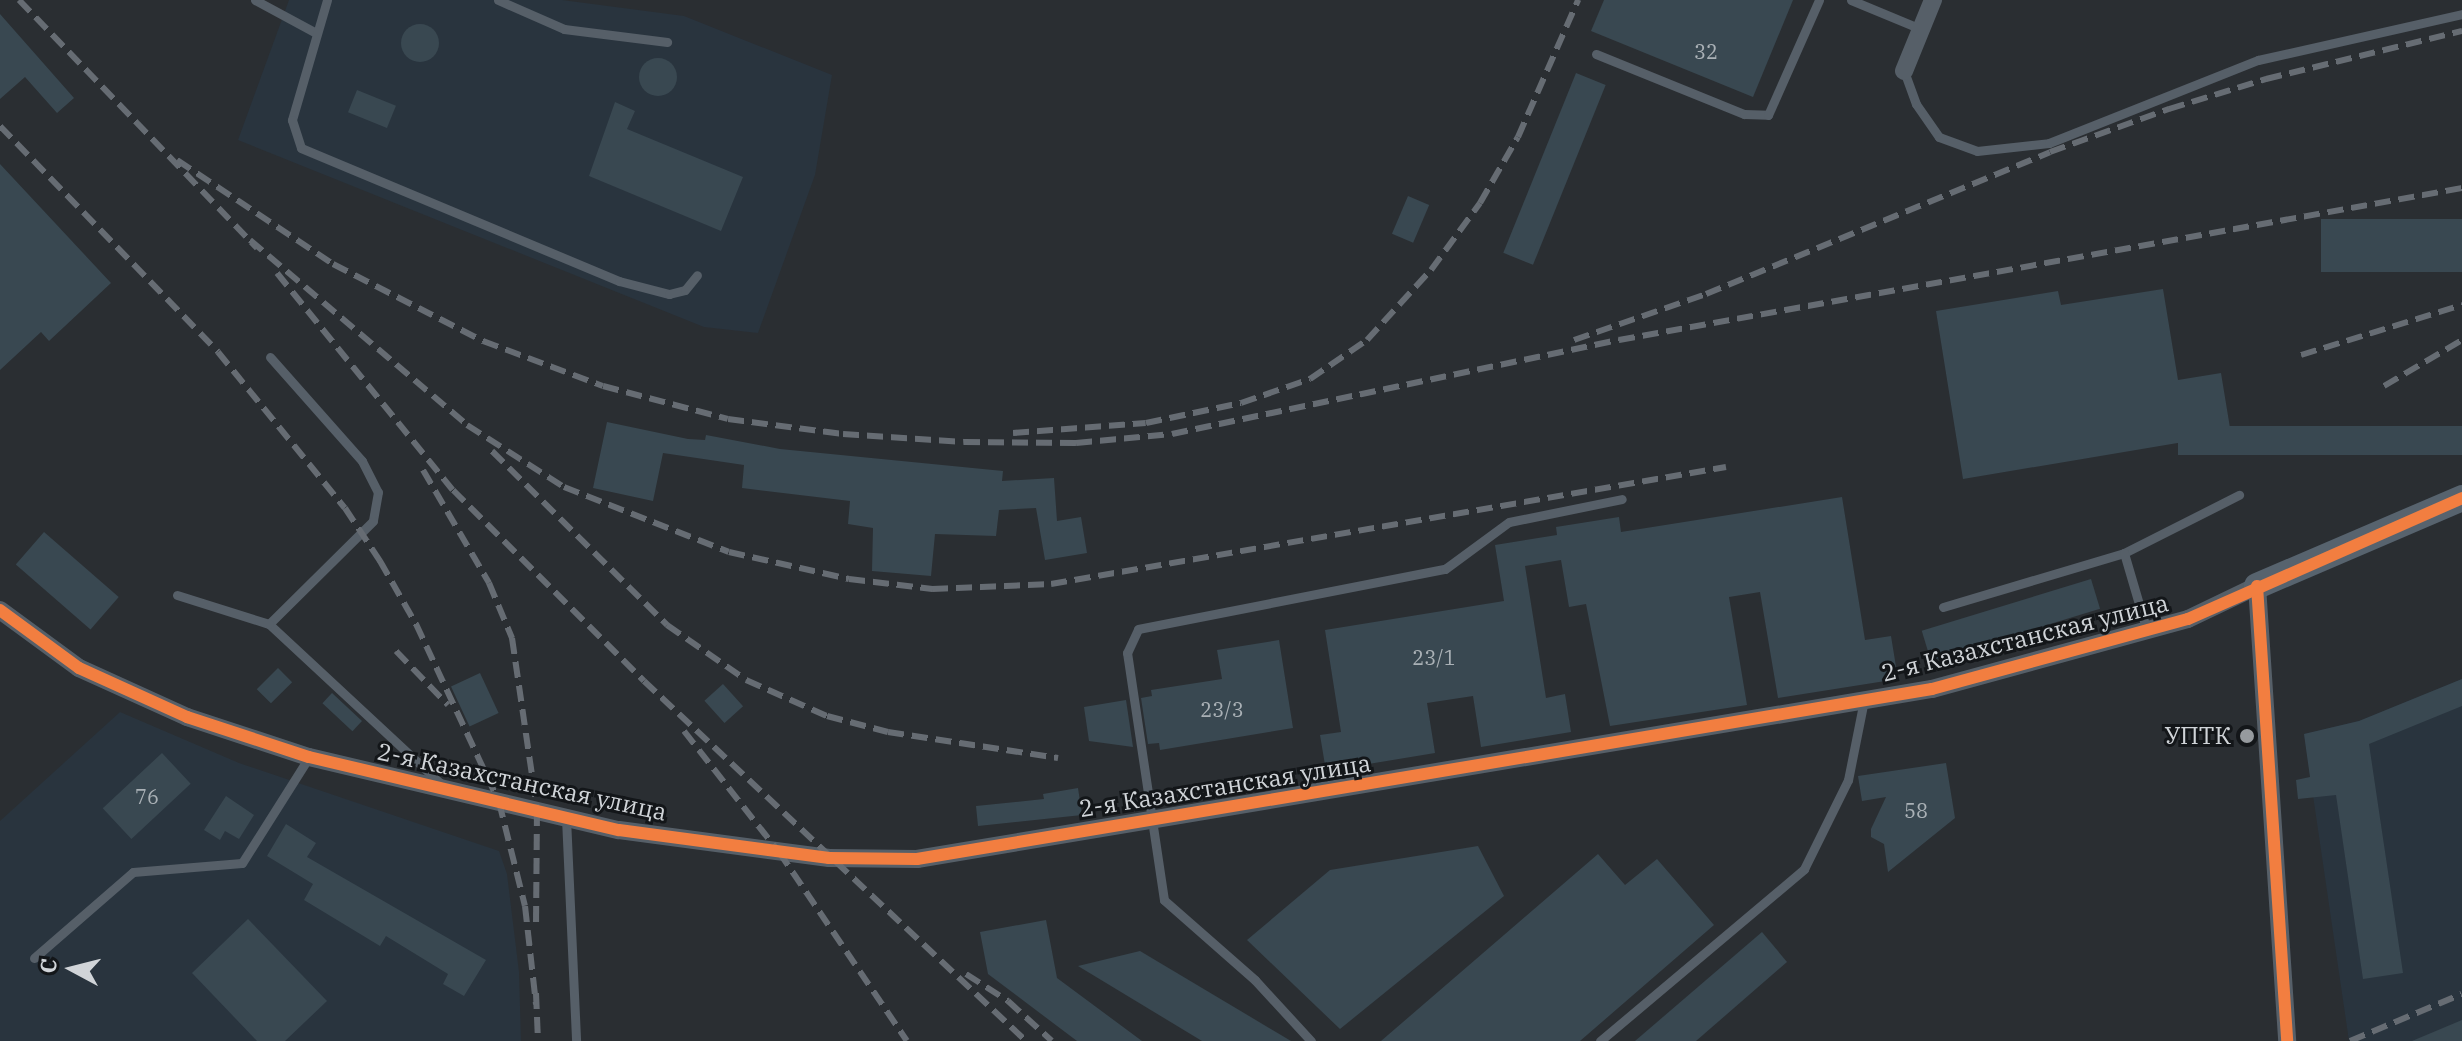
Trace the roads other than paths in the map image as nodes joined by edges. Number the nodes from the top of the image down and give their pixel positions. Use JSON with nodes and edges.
{"nodes":[{"id":1,"x":255,"y":0,"type":"edge"},
{"id":2,"x":327,"y":0,"type":"edge"},
{"id":3,"x":498,"y":0,"type":"edge"},
{"id":4,"x":1819,"y":0,"type":"edge"},
{"id":5,"x":1851,"y":0,"type":"edge"},
{"id":6,"x":1933,"y":0,"type":"edge"},
{"id":7,"x":2462,"y":14,"type":"edge"},
{"id":8,"x":1921,"y":29,"type":"junction"},
{"id":9,"x":316,"y":33,"type":"junction"},
{"id":10,"x":667,"y":42,"type":"dead end"},
{"id":11,"x":1596,"y":54,"type":"dead end"},
{"id":12,"x":1904,"y":71,"type":"joint"},
{"id":13,"x":697,"y":275,"type":"dead end"},
{"id":14,"x":270,"y":357,"type":"dead end"},
{"id":15,"x":2239,"y":495,"type":"dead end"},
{"id":16,"x":2462,"y":498,"type":"edge"},
{"id":17,"x":1622,"y":499,"type":"dead end"},
{"id":18,"x":2124,"y":553,"type":"junction"},
{"id":19,"x":2257,"y":586,"type":"junction"},
{"id":20,"x":177,"y":595,"type":"dead end"},
{"id":21,"x":1943,"y":607,"type":"dead end"},
{"id":22,"x":0,"y":610,"type":"edge"},
{"id":23,"x":269,"y":624,"type":"junction"},
{"id":24,"x":2147,"y":631,"type":"junction"},
{"id":25,"x":1864,"y":700,"type":"junction"},
{"id":26,"x":309,"y":757,"type":"junction"},
{"id":27,"x":446,"y":789,"type":"junction"},
{"id":28,"x":566,"y":818,"type":"junction"},
{"id":29,"x":1151,"y":821,"type":"junction"},
{"id":30,"x":34,"y":958,"type":"dead end"},
{"id":31,"x":576,"y":1041,"type":"edge"},
{"id":32,"x":1311,"y":1041,"type":"edge"},
{"id":33,"x":1600,"y":1041,"type":"edge"},
{"id":34,"x":2287,"y":1041,"type":"edge"}],
"edges":[{"from":1,"to":9,"type":"lane"},
{"from":2,"to":9,"type":"lane"},
{"from":3,"to":10,"type":"lane"},
{"from":4,"to":11,"type":"lane"},
{"from":5,"to":8,"type":"lane"},
{"from":6,"to":8,"type":"street"},
{"from":7,"to":12,"type":"lane"},
{"from":8,"to":12,"type":"street"},
{"from":9,"to":13,"type":"lane"},
{"from":14,"to":23,"type":"lane"},
{"from":15,"to":18,"type":"lane"},
{"from":16,"to":19,"type":"street","name":"2-я Казахстанская улица"},
{"from":17,"to":29,"type":"lane"},
{"from":18,"to":21,"type":"lane"},
{"from":18,"to":24,"type":"lane"},
{"from":19,"to":24,"type":"street","name":"2-я Казахстанская улица"},
{"from":19,"to":34,"type":"street"},
{"from":20,"to":23,"type":"lane"},
{"from":22,"to":26,"type":"street","name":"2-я Казахстанская улица"},
{"from":23,"to":27,"type":"lane"},
{"from":24,"to":25,"type":"street","name":"2-я Казахстанская улица"},
{"from":25,"to":29,"type":"street","name":"2-я Казахстанская улица"},
{"from":25,"to":33,"type":"lane"},
{"from":26,"to":27,"type":"street","name":"2-я Казахстанская улица"},
{"from":26,"to":30,"type":"lane"},
{"from":27,"to":28,"type":"street","name":"2-я Казахстанская улица"},
{"from":28,"to":29,"type":"street","name":"2-я Казахстанская улица"},
{"from":28,"to":31,"type":"lane"},
{"from":29,"to":32,"type":"lane"}]}
